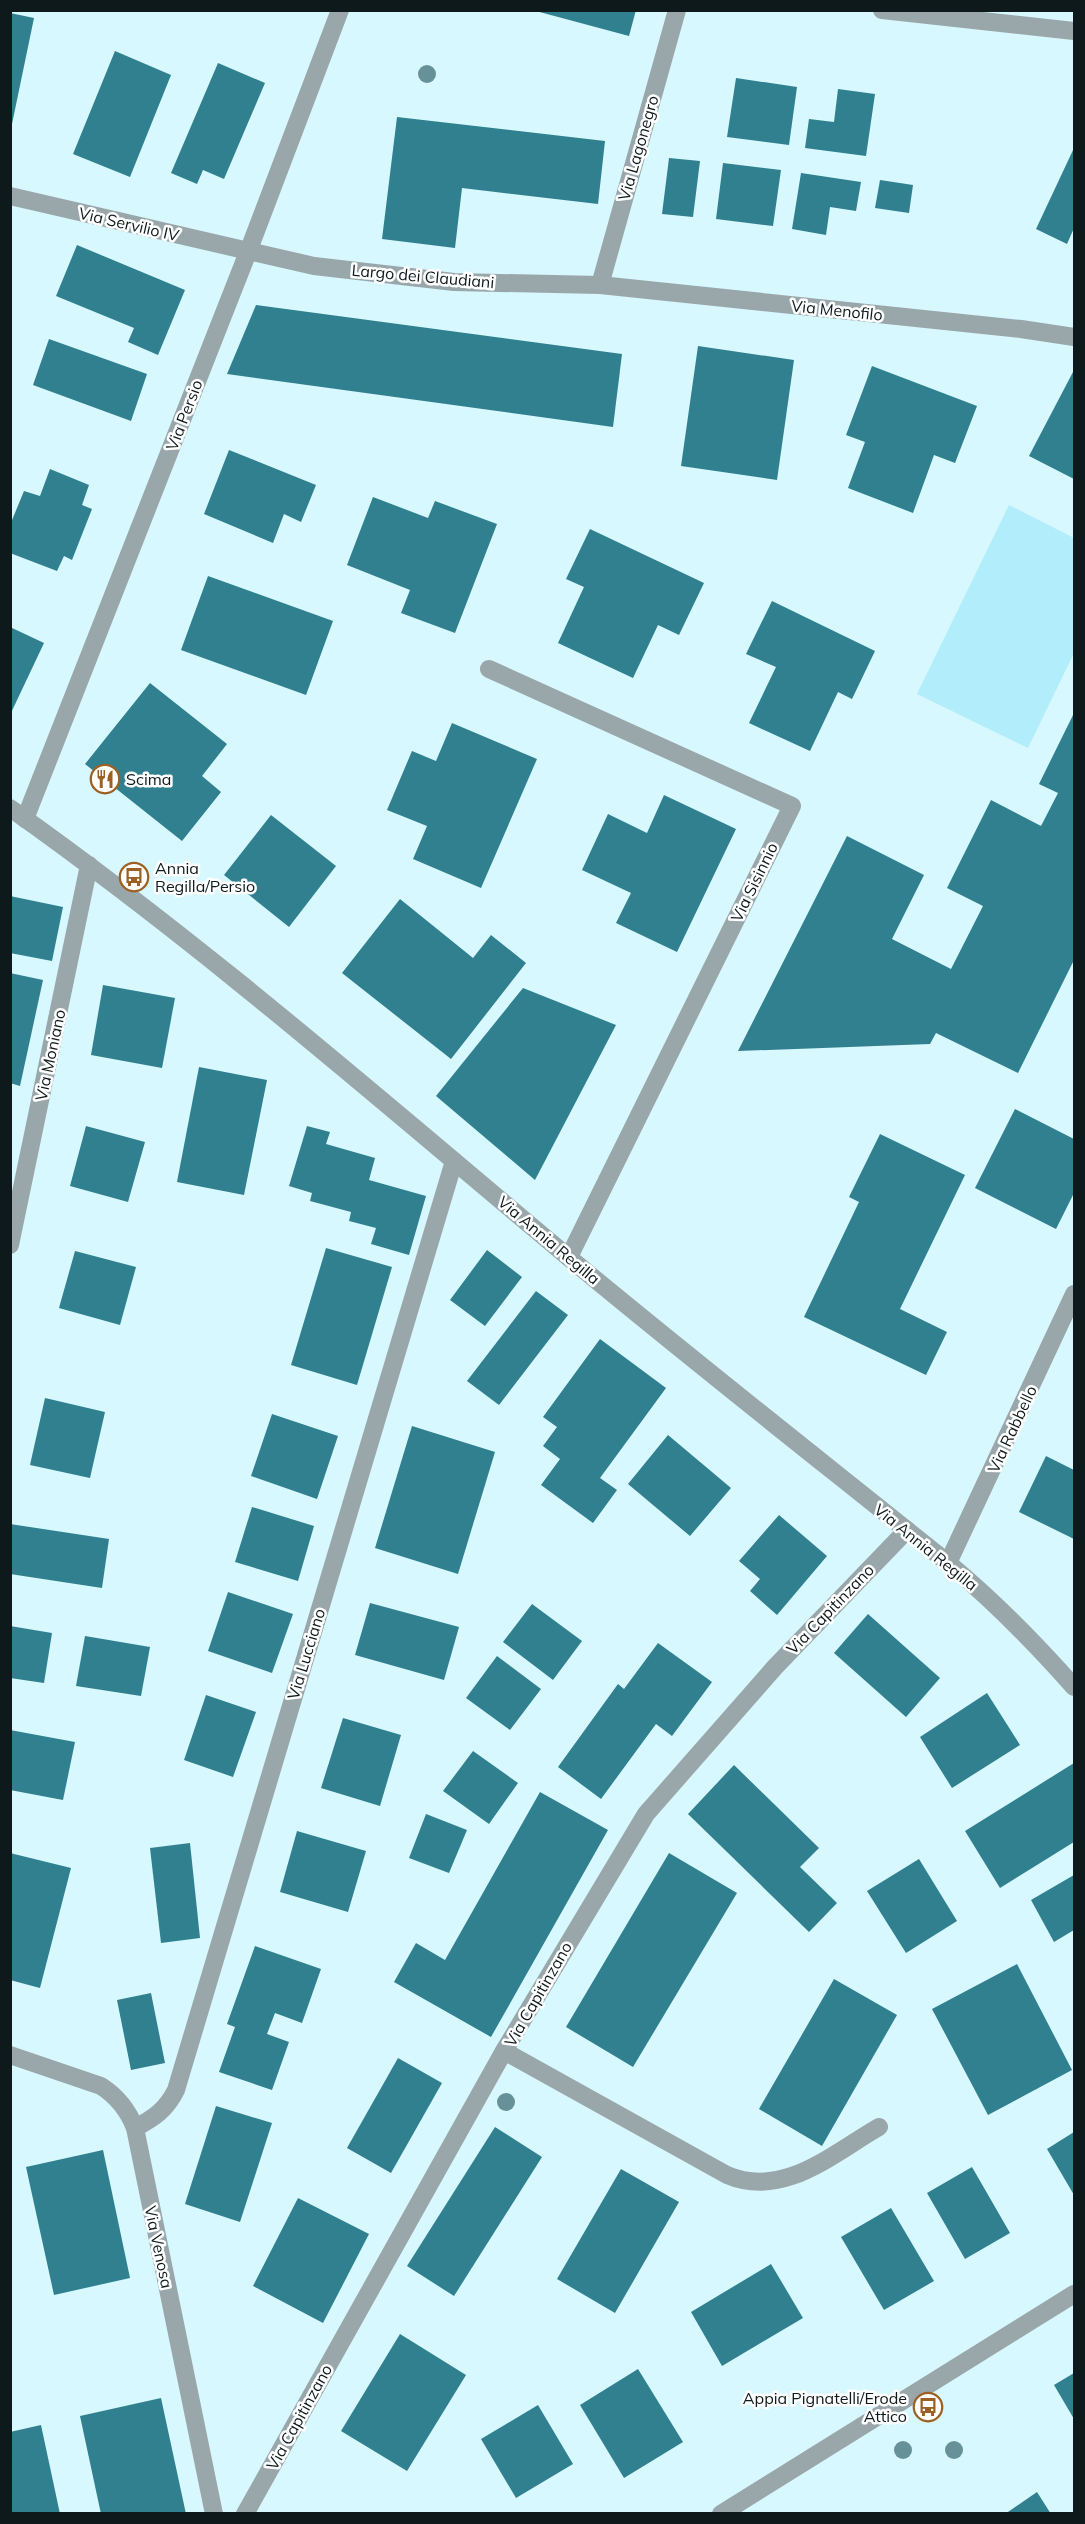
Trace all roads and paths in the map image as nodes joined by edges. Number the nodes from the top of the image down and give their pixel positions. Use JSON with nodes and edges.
{"nodes":[{"id":1,"x":340,"y":10,"type":"edge"},
{"id":2,"x":677,"y":10,"type":"edge"},
{"id":3,"x":882,"y":10,"type":"edge"},
{"id":4,"x":1074,"y":31,"type":"edge"},
{"id":5,"x":10,"y":196,"type":"edge"},
{"id":6,"x":248,"y":252,"type":"junction"},
{"id":7,"x":600,"y":285,"type":"junction"},
{"id":8,"x":1074,"y":337,"type":"edge"},
{"id":9,"x":489,"y":669,"type":"dead end"},
{"id":10,"x":18,"y":813,"type":"edge"},
{"id":11,"x":89,"y":864,"type":"junction"},
{"id":12,"x":454,"y":1161,"type":"junction"},
{"id":13,"x":10,"y":1245,"type":"edge"},
{"id":14,"x":569,"y":1257,"type":"junction"},
{"id":15,"x":1074,"y":1294,"type":"edge"},
{"id":16,"x":907,"y":1530,"type":"junction"},
{"id":17,"x":948,"y":1563,"type":"junction"},
{"id":18,"x":1074,"y":1687,"type":"edge"},
{"id":19,"x":504,"y":2051,"type":"junction"},
{"id":20,"x":13,"y":2058,"type":"edge"},
{"id":21,"x":879,"y":2127,"type":"dead end"},
{"id":22,"x":135,"y":2128,"type":"junction"},
{"id":23,"x":1074,"y":2294,"type":"edge"},
{"id":24,"x":214,"y":2514,"type":"edge"},
{"id":25,"x":245,"y":2514,"type":"edge"},
{"id":26,"x":721,"y":2514,"type":"edge"}],
"edges":[{"from":1,"to":6,"type":"street","name":"Via Persio"},
{"from":2,"to":7,"type":"street","name":"Via Lagonegro"},
{"from":3,"to":4,"type":"street"},
{"from":5,"to":6,"type":"street","name":"Via Servilio IV"},
{"from":6,"to":7,"type":"street","name":"Largo dei Claudiani"},
{"from":6,"to":10,"type":"street","name":"Via Persio"},
{"from":7,"to":8,"type":"street","name":"Via Menofilo"},
{"from":9,"to":14,"type":"street","name":"Via Sisinnio"},
{"from":10,"to":11,"type":"street","name":"Via Annia Regilla"},
{"from":11,"to":12,"type":"street","name":"Via Annia Regilla"},
{"from":11,"to":13,"type":"street","name":"Via Moniano"},
{"from":12,"to":14,"type":"street","name":"Via Annia Regilla"},
{"from":12,"to":22,"type":"street","name":"Via Lucciano"},
{"from":14,"to":16,"type":"street","name":"Via Annia Regilla"},
{"from":15,"to":17,"type":"street","name":"Via Rabbello"},
{"from":16,"to":17,"type":"street","name":"Via Annia Regilla"},
{"from":16,"to":19,"type":"street","name":"Via Capitinzano"},
{"from":17,"to":18,"type":"street","name":"Via Annia Regilla"},
{"from":19,"to":21,"type":"street"},
{"from":19,"to":25,"type":"street","name":"Via Capitinzano"},
{"from":20,"to":22,"type":"street","name":"Via Venosa"},
{"from":22,"to":24,"type":"street","name":"Via Venosa"},
{"from":23,"to":26,"type":"street"}]}
